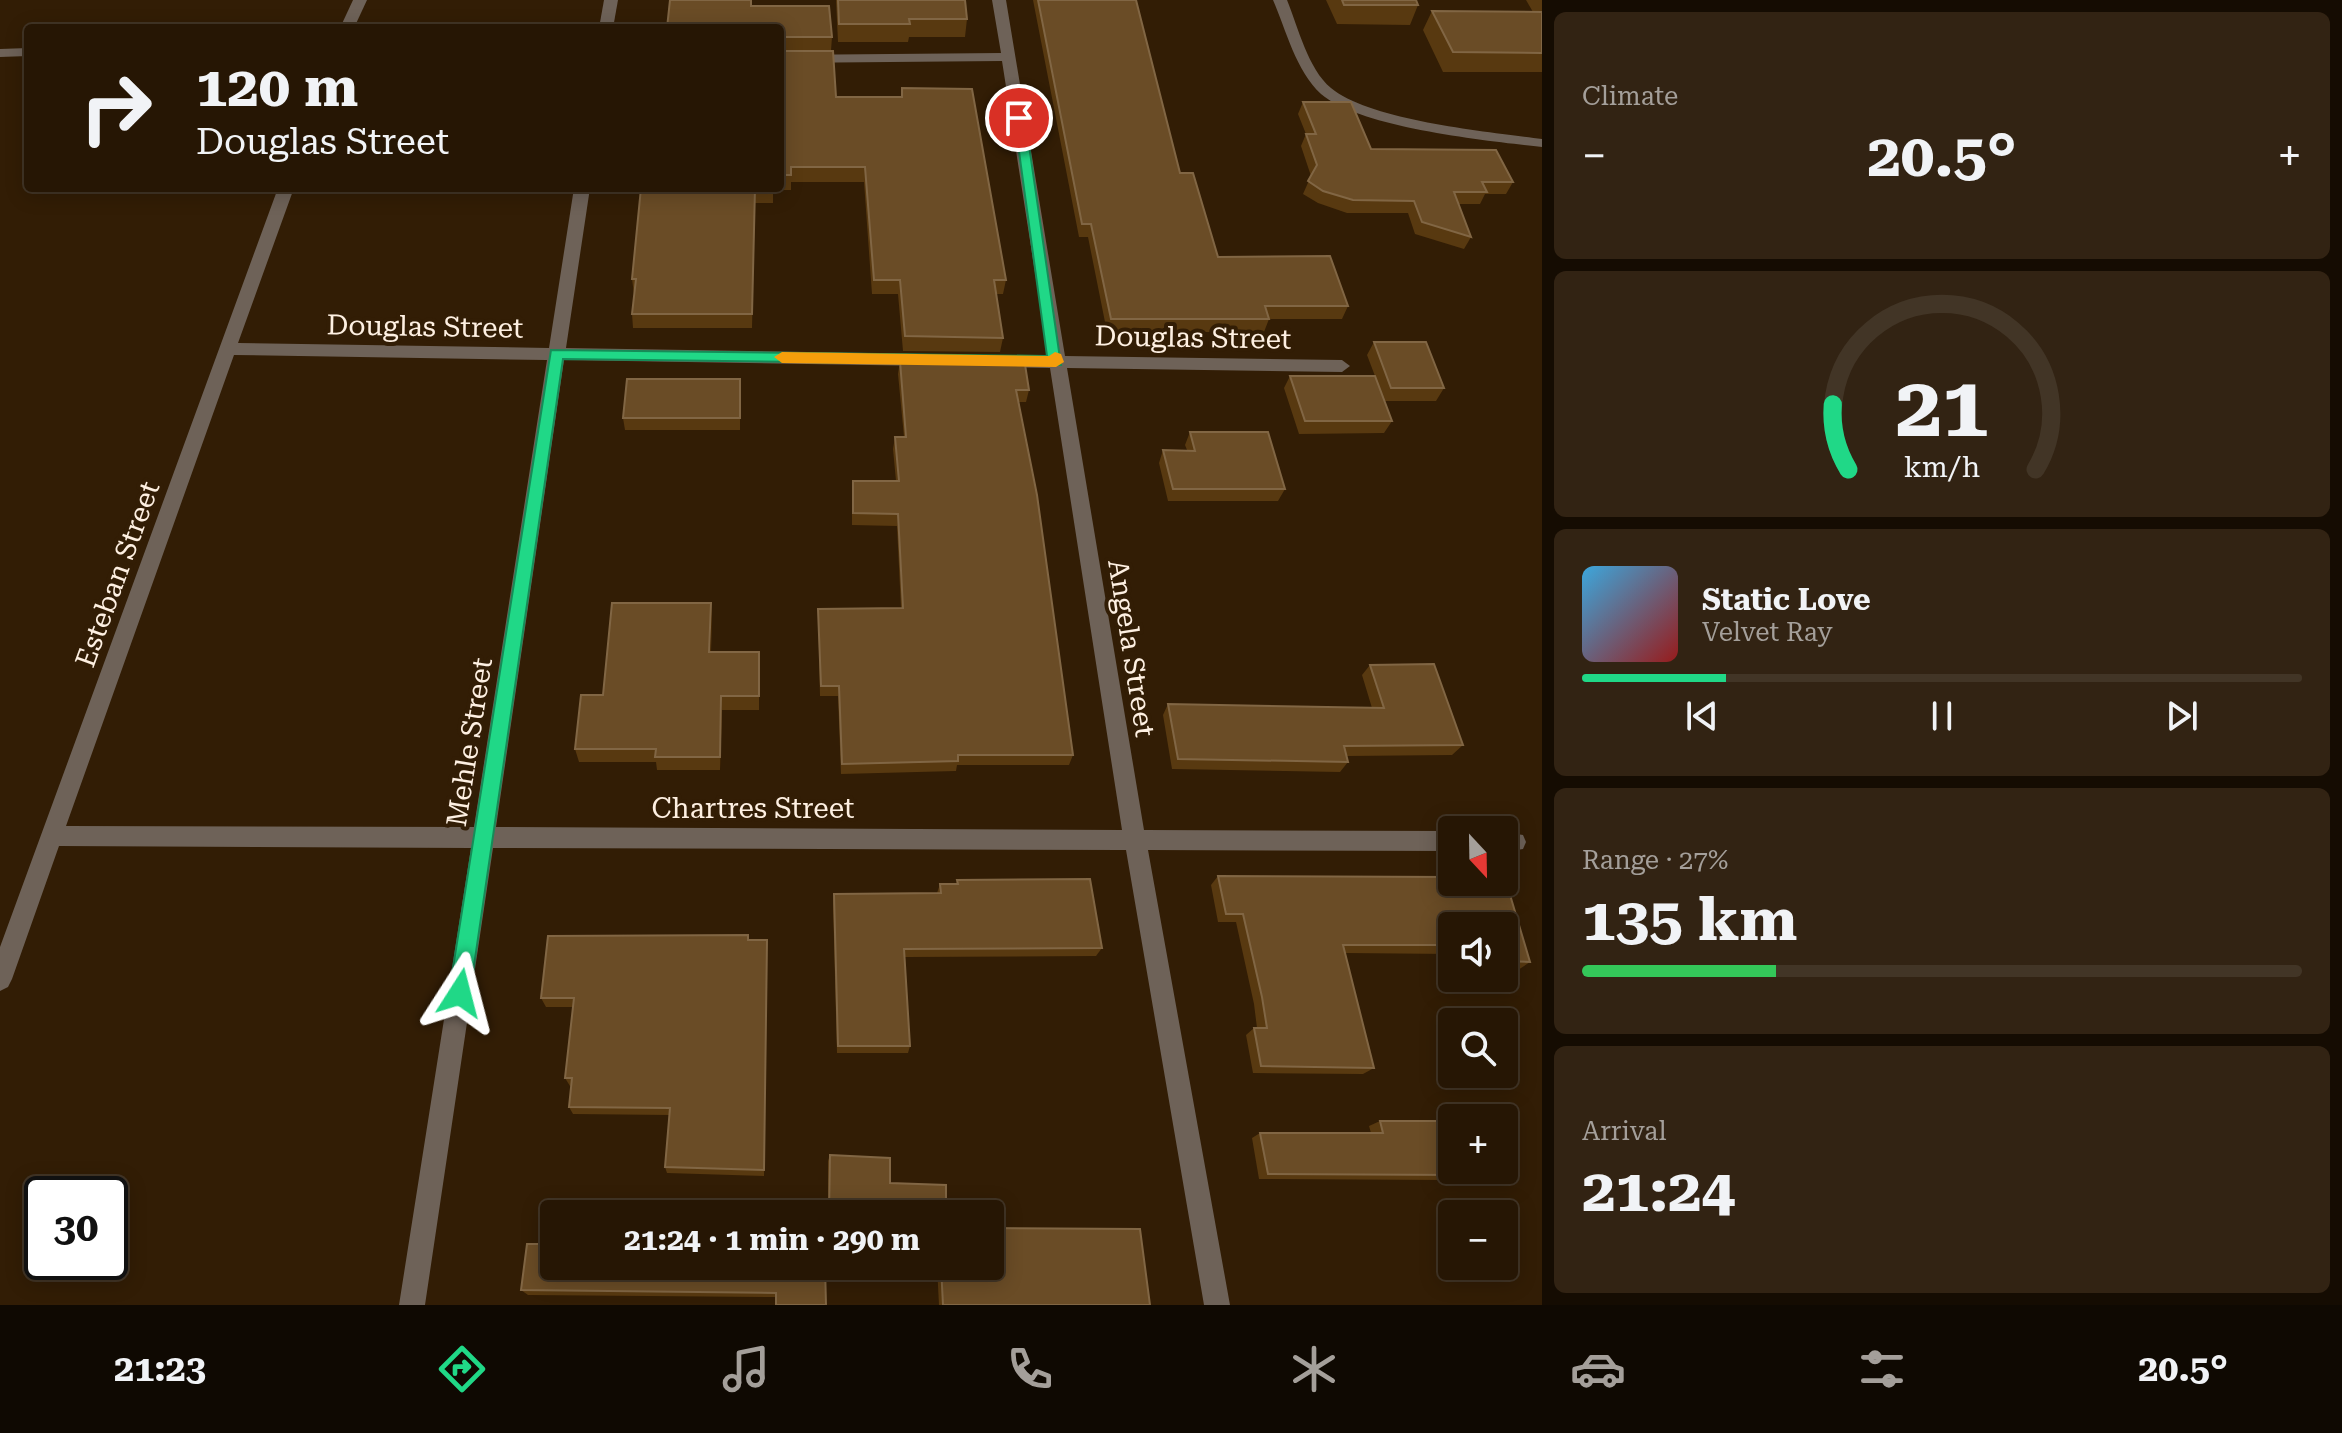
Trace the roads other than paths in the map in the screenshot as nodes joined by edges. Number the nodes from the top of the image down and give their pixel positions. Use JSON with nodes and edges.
{"nodes":[{"id":1,"x":360,"y":0,"type":"edge"},
{"id":2,"x":611,"y":0,"type":"edge"},
{"id":3,"x":999,"y":0,"type":"edge"},
{"id":4,"x":1280,"y":0,"type":"edge"},
{"id":5,"x":349,"y":24,"type":"edge"},
{"id":6,"x":607,"y":24,"type":"edge"},
{"id":7,"x":24,"y":52,"type":"edge"},
{"id":8,"x":0,"y":53,"type":"edge"},
{"id":9,"x":1009,"y":57,"type":"junction"},
{"id":10,"x":784,"y":59,"type":"edge"},
{"id":11,"x":1542,"y":143,"type":"edge"},
{"id":12,"x":285,"y":192,"type":"edge"},
{"id":13,"x":581,"y":192,"type":"edge"},
{"id":14,"x":227,"y":349,"type":"junction"},
{"id":15,"x":556,"y":354,"type":"junction"},
{"id":16,"x":947,"y":360,"type":"edge"},
{"id":17,"x":978,"y":360,"type":"edge"},
{"id":18,"x":1056,"y":362,"type":"junction"},
{"id":19,"x":1342,"y":366,"type":"dead end"},
{"id":20,"x":54,"y":836,"type":"junction"},
{"id":21,"x":483,"y":837,"type":"junction"},
{"id":22,"x":1135,"y":840,"type":"junction"},
{"id":23,"x":1438,"y":841,"type":"edge"},
{"id":24,"x":0,"y":979,"type":"edge"},
{"id":25,"x":412,"y":1305,"type":"edge"},
{"id":26,"x":1217,"y":1305,"type":"edge"}],
"edges":[{"from":1,"to":5,"type":"street"},
{"from":2,"to":6,"type":"street"},
{"from":3,"to":9,"type":"street","name":"Angela Street"},
{"from":4,"to":11,"type":"street"},
{"from":7,"to":8,"type":"street"},
{"from":9,"to":10,"type":"street"},
{"from":9,"to":18,"type":"street","name":"Angela Street"},
{"from":12,"to":14,"type":"street","name":"Esteban Street"},
{"from":13,"to":15,"type":"street","name":"Mehle Street"},
{"from":14,"to":15,"type":"street","name":"Douglas Street"},
{"from":14,"to":20,"type":"street","name":"Esteban Street"},
{"from":15,"to":16,"type":"street","name":"Douglas Street"},
{"from":15,"to":21,"type":"street","name":"Mehle Street"},
{"from":17,"to":18,"type":"street","name":"Douglas Street"},
{"from":18,"to":19,"type":"street","name":"Douglas Street"},
{"from":18,"to":22,"type":"street","name":"Angela Street"},
{"from":20,"to":21,"type":"street","name":"Chartres Street"},
{"from":20,"to":24,"type":"street","name":"Esteban Street"},
{"from":21,"to":22,"type":"street","name":"Chartres Street"},
{"from":21,"to":25,"type":"street","name":"Mehle Street"},
{"from":22,"to":23,"type":"street","name":"Chartres Street"},
{"from":22,"to":26,"type":"street","name":"Angela Street"}]}
